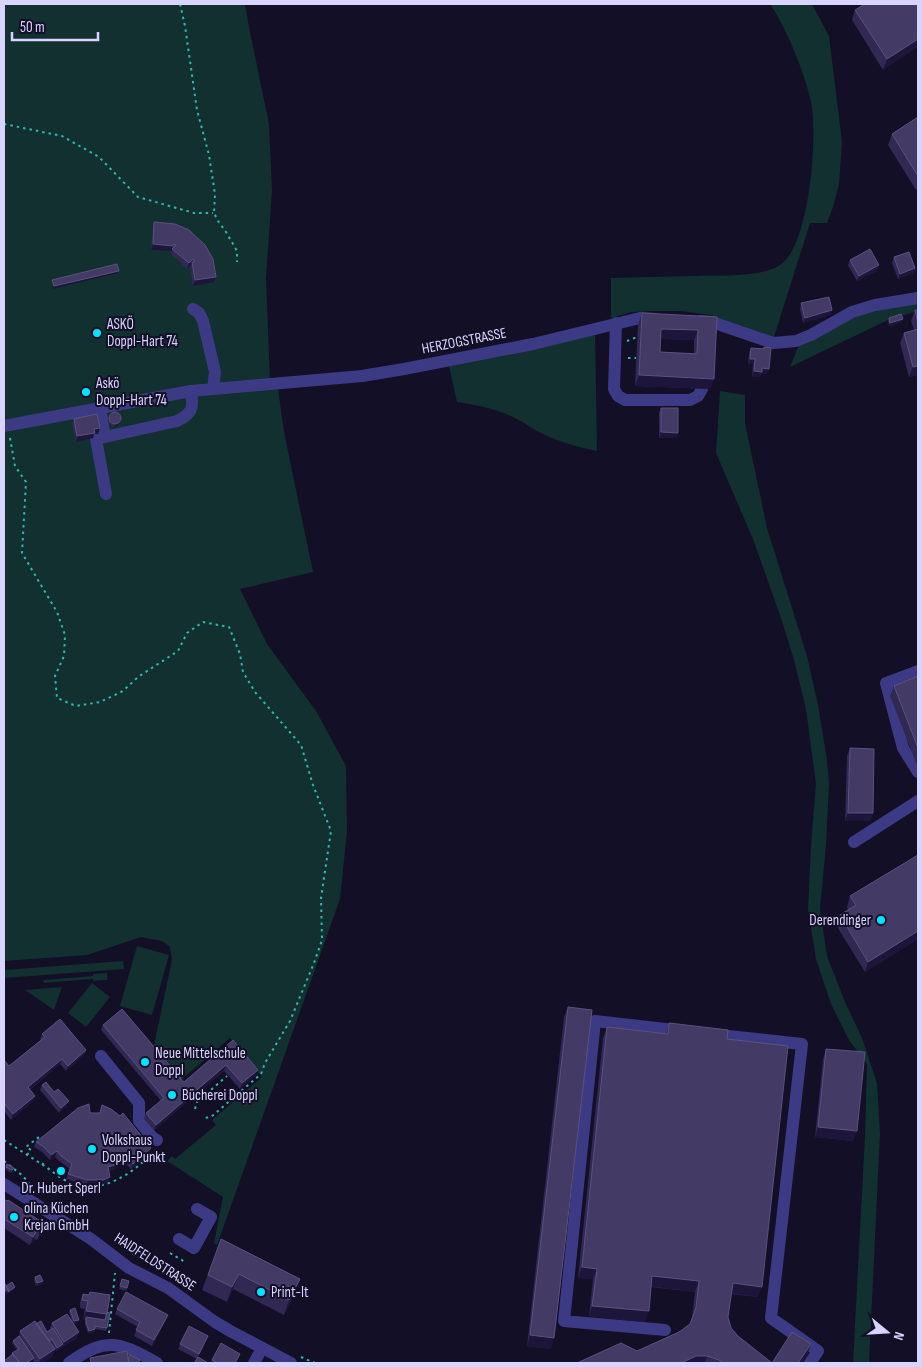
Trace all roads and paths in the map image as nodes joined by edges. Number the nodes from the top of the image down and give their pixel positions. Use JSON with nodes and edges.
{"nodes":[{"id":1,"x":180,"y":4,"type":"edge"},
{"id":2,"x":4,"y":124,"type":"edge"},
{"id":3,"x":214,"y":214,"type":"junction"},
{"id":4,"x":237,"y":262,"type":"dead end"},
{"id":5,"x":918,"y":298,"type":"edge"},
{"id":6,"x":193,"y":309,"type":"dead end"},
{"id":7,"x":667,"y":319,"type":"edge"},
{"id":8,"x":685,"y":320,"type":"edge"},
{"id":9,"x":616,"y":323,"type":"junction"},
{"id":10,"x":702,"y":389,"type":"edge"},
{"id":11,"x":213,"y":390,"type":"junction"},
{"id":12,"x":191,"y":391,"type":"junction"},
{"id":13,"x":100,"y":408,"type":"junction"},
{"id":14,"x":6,"y":425,"type":"edge"},
{"id":15,"x":105,"y":437,"type":"junction"},
{"id":16,"x":106,"y":494,"type":"dead end"},
{"id":17,"x":918,"y":671,"type":"edge"},
{"id":18,"x":918,"y":772,"type":"edge"},
{"id":19,"x":918,"y":801,"type":"edge"},
{"id":20,"x":854,"y":842,"type":"dead end"},
{"id":21,"x":101,"y":1056,"type":"dead end"},
{"id":22,"x":227,"y":1076,"type":"dead end"},
{"id":23,"x":195,"y":1109,"type":"dead end"},
{"id":24,"x":204,"y":1118,"type":"dead end"},
{"id":25,"x":39,"y":1137,"type":"edge"},
{"id":26,"x":4,"y":1140,"type":"edge"},
{"id":27,"x":156,"y":1146,"type":"joint"},
{"id":28,"x":27,"y":1155,"type":"junction"},
{"id":29,"x":46,"y":1160,"type":"dead end"},
{"id":30,"x":42,"y":1165,"type":"junction"},
{"id":31,"x":4,"y":1184,"type":"edge"},
{"id":32,"x":198,"y":1209,"type":"dead end"},
{"id":33,"x":179,"y":1239,"type":"dead end"},
{"id":34,"x":170,"y":1253,"type":"dead end"},
{"id":35,"x":185,"y":1262,"type":"dead end"},
{"id":36,"x":117,"y":1269,"type":"dead end"},
{"id":37,"x":665,"y":1330,"type":"dead end"},
{"id":38,"x":109,"y":1345,"type":"junction"},
{"id":39,"x":262,"y":1348,"type":"junction"},
{"id":40,"x":69,"y":1363,"type":"edge"},
{"id":41,"x":157,"y":1363,"type":"edge"},
{"id":42,"x":254,"y":1363,"type":"edge"},
{"id":43,"x":291,"y":1363,"type":"edge"},
{"id":44,"x":810,"y":1363,"type":"edge"}],
"edges":[{"from":1,"to":3,"type":"path"},
{"from":2,"to":3,"type":"path"},
{"from":3,"to":4,"type":"path"},
{"from":5,"to":8,"type":"street"},
{"from":6,"to":11,"type":"street"},
{"from":7,"to":9,"type":"street","name":"HERZOGSTRASSE"},
{"from":9,"to":10,"type":"street"},
{"from":9,"to":11,"type":"street","name":"HERZOGSTRASSE"},
{"from":11,"to":12,"type":"street","name":"HERZOGSTRASSE"},
{"from":12,"to":13,"type":"street","name":"HERZOGSTRASSE"},
{"from":12,"to":15,"type":"street"},
{"from":13,"to":14,"type":"street","name":"HERZOGSTRASSE"},
{"from":13,"to":15,"type":"street"},
{"from":14,"to":24,"type":"path"},
{"from":15,"to":16,"type":"street"},
{"from":17,"to":18,"type":"street"},
{"from":19,"to":20,"type":"street"},
{"from":21,"to":27,"type":"street"},
{"from":22,"to":23,"type":"path"},
{"from":25,"to":28,"type":"path"},
{"from":26,"to":28,"type":"path"},
{"from":27,"to":30,"type":"path"},
{"from":28,"to":30,"type":"path"},
{"from":29,"to":30,"type":"path"},
{"from":31,"to":39,"type":"street","name":"HAIDFELDSTRASSE"},
{"from":32,"to":33,"type":"street"},
{"from":34,"to":35,"type":"path"},
{"from":36,"to":38,"type":"path"},
{"from":37,"to":44,"type":"street"},
{"from":38,"to":40,"type":"street"},
{"from":38,"to":41,"type":"street"},
{"from":39,"to":42,"type":"street"},
{"from":39,"to":43,"type":"street","name":"HAIDFELDSTRASSE"}]}
